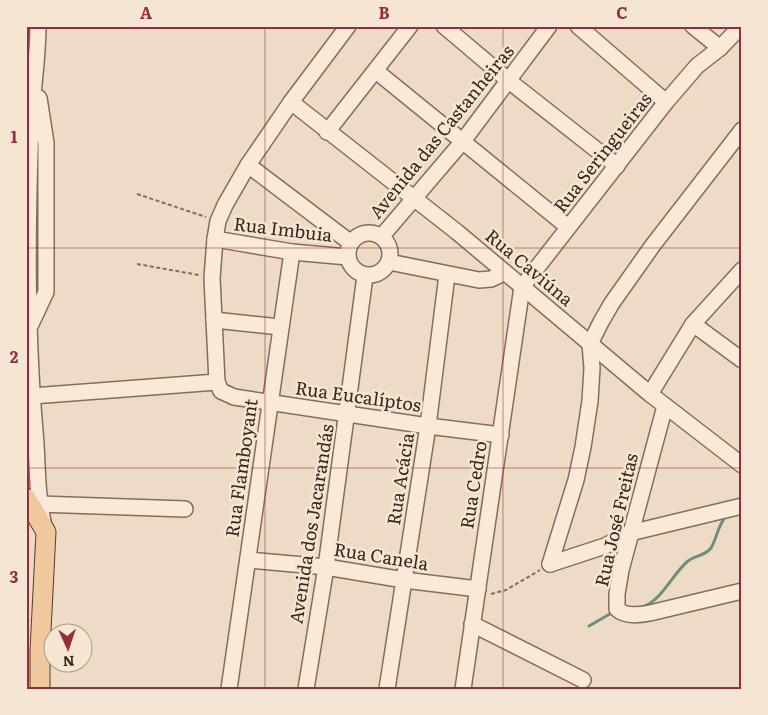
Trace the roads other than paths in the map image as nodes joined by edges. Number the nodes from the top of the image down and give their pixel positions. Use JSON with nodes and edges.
{"nodes":[{"id":1,"x":38,"y":26,"type":"edge"},
{"id":2,"x":348,"y":26,"type":"edge"},
{"id":3,"x":410,"y":26,"type":"edge"},
{"id":4,"x":444,"y":26,"type":"edge"},
{"id":5,"x":549,"y":26,"type":"edge"},
{"id":6,"x":578,"y":26,"type":"edge"},
{"id":7,"x":694,"y":26,"type":"edge"},
{"id":8,"x":740,"y":29,"type":"edge"},
{"id":9,"x":720,"y":48,"type":"junction"},
{"id":10,"x":376,"y":71,"type":"junction"},
{"id":11,"x":509,"y":81,"type":"junction"},
{"id":12,"x":291,"y":102,"type":"junction"},
{"id":13,"x":666,"y":102,"type":"junction"},
{"id":14,"x":742,"y":130,"type":"edge"},
{"id":15,"x":327,"y":132,"type":"junction"},
{"id":16,"x":463,"y":141,"type":"junction"},
{"id":17,"x":248,"y":165,"type":"junction"},
{"id":18,"x":617,"y":166,"type":"junction"},
{"id":19,"x":414,"y":198,"type":"junction"},
{"id":20,"x":568,"y":228,"type":"junction"},
{"id":21,"x":382,"y":236,"type":"junction"},
{"id":22,"x":214,"y":239,"type":"junction"},
{"id":23,"x":349,"y":250,"type":"junction"},
{"id":24,"x":292,"y":252,"type":"junction"},
{"id":25,"x":390,"y":262,"type":"junction"},
{"id":26,"x":742,"y":270,"type":"edge"},
{"id":27,"x":504,"y":273,"type":"junction"},
{"id":28,"x":447,"y":275,"type":"junction"},
{"id":29,"x":365,"y":276,"type":"junction"},
{"id":30,"x":522,"y":287,"type":"junction"},
{"id":31,"x":214,"y":320,"type":"junction"},
{"id":32,"x":694,"y":324,"type":"junction"},
{"id":33,"x":280,"y":327,"type":"junction"},
{"id":34,"x":590,"y":344,"type":"junction"},
{"id":35,"x":742,"y":360,"type":"edge"},
{"id":36,"x":217,"y":382,"type":"junction"},
{"id":37,"x":650,"y":394,"type":"junction"},
{"id":38,"x":32,"y":396,"type":"junction"},
{"id":39,"x":270,"y":404,"type":"junction"},
{"id":40,"x":664,"y":406,"type":"junction"},
{"id":41,"x":348,"y":414,"type":"junction"},
{"id":42,"x":428,"y":426,"type":"junction"},
{"id":43,"x":501,"y":435,"type":"junction"},
{"id":44,"x":742,"y":465,"type":"edge"},
{"id":45,"x":33,"y":501,"type":"edge"},
{"id":46,"x":742,"y":506,"type":"edge"},
{"id":47,"x":186,"y":509,"type":"dead end"},
{"id":48,"x":630,"y":533,"type":"junction"},
{"id":49,"x":248,"y":560,"type":"junction"},
{"id":50,"x":326,"y":567,"type":"junction"},
{"id":51,"x":404,"y":580,"type":"junction"},
{"id":52,"x":742,"y":591,"type":"edge"},
{"id":53,"x":477,"y":593,"type":"junction"},
{"id":54,"x":472,"y":624,"type":"junction"},
{"id":55,"x":583,"y":680,"type":"dead end"},
{"id":56,"x":40,"y":689,"type":"edge"},
{"id":57,"x":229,"y":689,"type":"edge"},
{"id":58,"x":306,"y":689,"type":"edge"},
{"id":59,"x":387,"y":689,"type":"edge"},
{"id":60,"x":463,"y":689,"type":"edge"}],
"edges":[{"from":1,"to":38,"type":"street"},
{"from":2,"to":12,"type":"street"},
{"from":3,"to":10,"type":"street"},
{"from":4,"to":11,"type":"street"},
{"from":5,"to":11,"type":"street","name":"Avenida das Castanheiras"},
{"from":6,"to":13,"type":"street"},
{"from":7,"to":9,"type":"street"},
{"from":8,"to":9,"type":"street","name":"Rua Seringueiras"},
{"from":9,"to":13,"type":"street","name":"Rua Seringueiras"},
{"from":10,"to":15,"type":"street"},
{"from":10,"to":16,"type":"street"},
{"from":11,"to":16,"type":"street","name":"Avenida das Castanheiras"},
{"from":11,"to":18,"type":"street"},
{"from":12,"to":15,"type":"street","name":"Rua Caviúna"},
{"from":12,"to":17,"type":"street"},
{"from":13,"to":18,"type":"street","name":"Rua Seringueiras"},
{"from":14,"to":34,"type":"street"},
{"from":15,"to":19,"type":"street","name":"Rua Caviúna"},
{"from":16,"to":19,"type":"street","name":"Avenida das Castanheiras"},
{"from":16,"to":20,"type":"street"},
{"from":17,"to":22,"type":"street"},
{"from":17,"to":23,"type":"street"},
{"from":18,"to":20,"type":"street","name":"Rua Seringueiras"},
{"from":19,"to":21,"type":"street","name":"Avenida das Castanheiras"},
{"from":19,"to":27,"type":"street","name":"Rua Caviúna"},
{"from":20,"to":30,"type":"street","name":"Rua Seringueiras"},
{"from":21,"to":23,"type":"street"},
{"from":21,"to":25,"type":"street"},
{"from":22,"to":24,"type":"street","name":"Rua Imbuia"},
{"from":22,"to":31,"type":"street"},
{"from":23,"to":24,"type":"street","name":"Rua Imbuia"},
{"from":23,"to":29,"type":"street"},
{"from":24,"to":33,"type":"street","name":"Rua Flamboyant"},
{"from":25,"to":28,"type":"street"},
{"from":25,"to":29,"type":"street"},
{"from":26,"to":32,"type":"street"},
{"from":27,"to":28,"type":"street"},
{"from":27,"to":30,"type":"street","name":"Rua Caviúna"},
{"from":28,"to":42,"type":"street","name":"Rua Acácia"},
{"from":29,"to":41,"type":"street","name":"Avenida dos Jacarandás"},
{"from":30,"to":34,"type":"street","name":"Rua Caviúna"},
{"from":30,"to":43,"type":"street","name":"Rua Cedro"},
{"from":31,"to":33,"type":"street"},
{"from":31,"to":36,"type":"street"},
{"from":32,"to":35,"type":"street"},
{"from":32,"to":37,"type":"street"},
{"from":33,"to":39,"type":"street","name":"Rua Flamboyant"},
{"from":34,"to":37,"type":"street","name":"Rua Caviúna"},
{"from":34,"to":48,"type":"street"},
{"from":36,"to":38,"type":"street"},
{"from":36,"to":39,"type":"street","name":"Rua Eucalíptos"},
{"from":37,"to":40,"type":"street","name":"Rua Caviúna"},
{"from":38,"to":45,"type":"street"},
{"from":39,"to":41,"type":"street","name":"Rua Eucalíptos"},
{"from":39,"to":49,"type":"street","name":"Rua Flamboyant"},
{"from":40,"to":44,"type":"street","name":"Rua Caviúna"},
{"from":40,"to":48,"type":"street","name":"Rua José Freitas"},
{"from":41,"to":42,"type":"street","name":"Rua Eucalíptos"},
{"from":41,"to":50,"type":"street","name":"Avenida dos Jacarandás"},
{"from":42,"to":43,"type":"street","name":"Rua Eucalíptos"},
{"from":42,"to":51,"type":"street","name":"Rua Acácia"},
{"from":43,"to":53,"type":"street","name":"Rua Cedro"},
{"from":45,"to":47,"type":"street"},
{"from":45,"to":56,"type":"main road"},
{"from":46,"to":48,"type":"street"},
{"from":48,"to":52,"type":"street","name":"Rua José Freitas"},
{"from":49,"to":50,"type":"street","name":"Rua Canela"},
{"from":49,"to":57,"type":"street","name":"Rua Flamboyant"},
{"from":50,"to":51,"type":"street","name":"Rua Canela"},
{"from":50,"to":58,"type":"street","name":"Avenida dos Jacarandás"},
{"from":51,"to":53,"type":"street","name":"Rua Canela"},
{"from":51,"to":59,"type":"street","name":"Rua Acácia"},
{"from":53,"to":54,"type":"street","name":"Rua Cedro"},
{"from":54,"to":55,"type":"street"},
{"from":54,"to":60,"type":"street","name":"Rua Cedro"}]}
